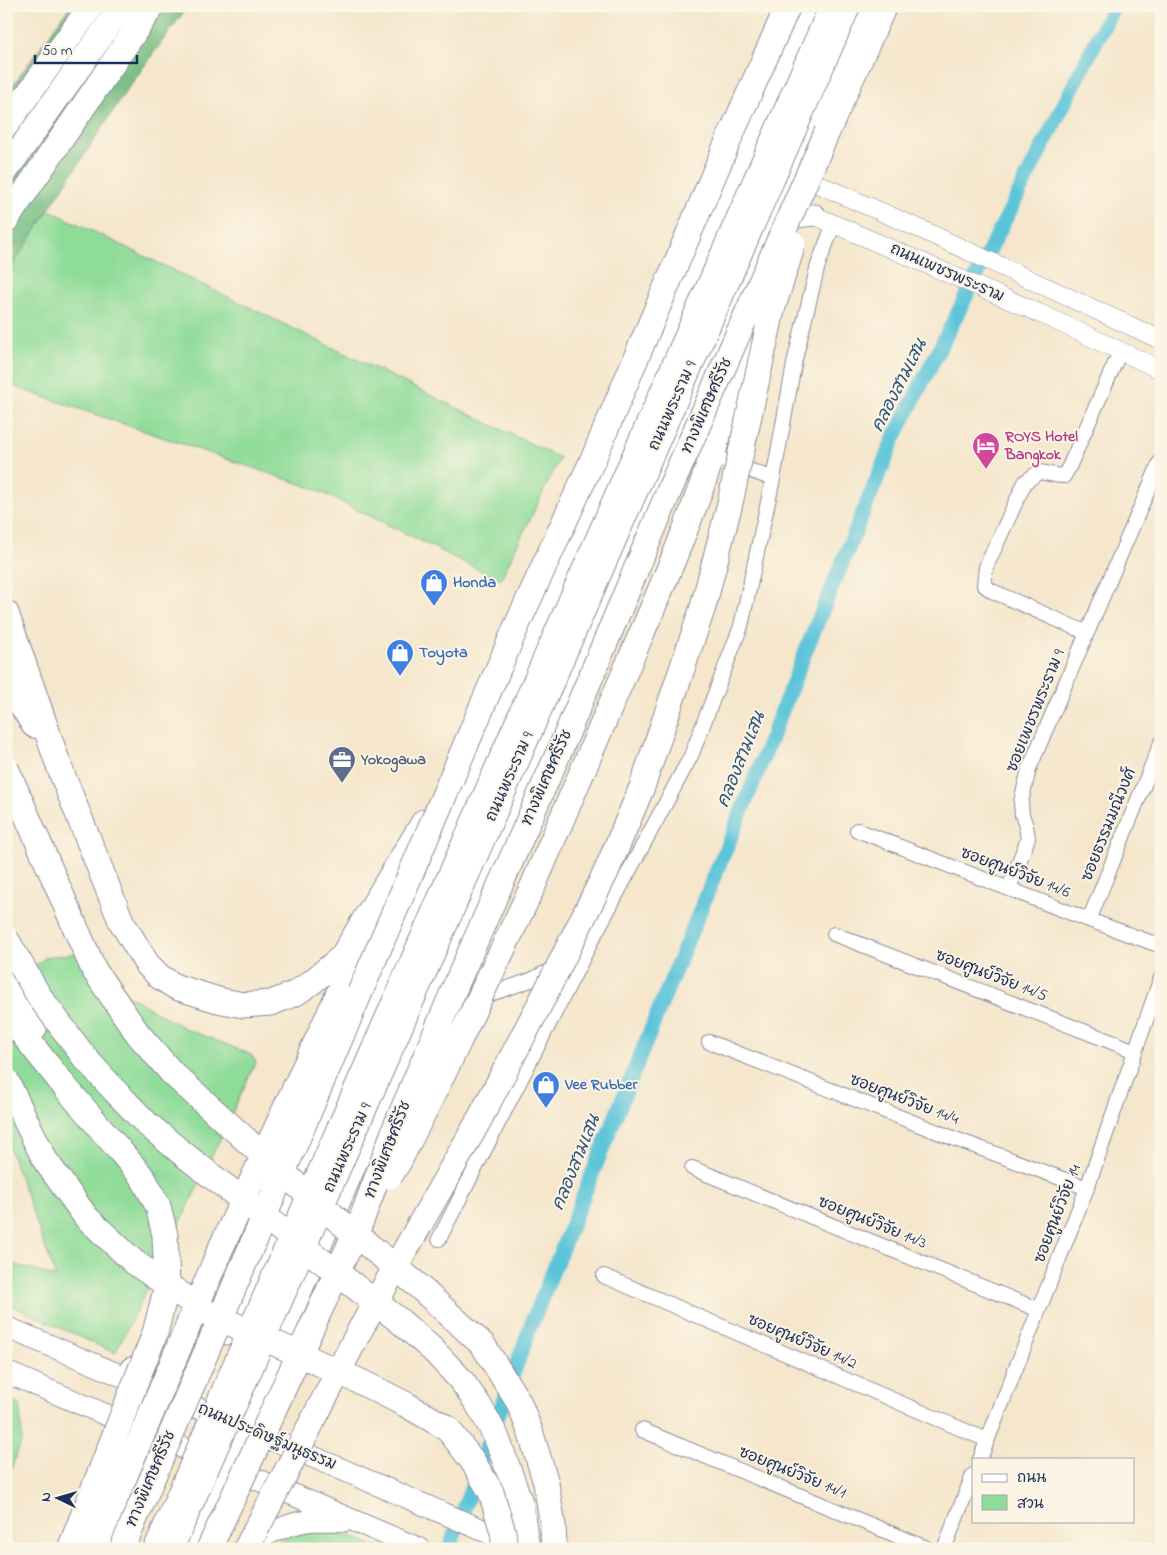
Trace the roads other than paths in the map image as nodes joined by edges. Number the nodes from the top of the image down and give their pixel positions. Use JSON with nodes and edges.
{"nodes":[{"id":1,"x":92,"y":6,"type":"edge"},
{"id":2,"x":122,"y":6,"type":"edge"},
{"id":3,"x":152,"y":6,"type":"edge"},
{"id":4,"x":788,"y":6,"type":"edge"},
{"id":5,"x":808,"y":6,"type":"edge"},
{"id":6,"x":830,"y":6,"type":"edge"},
{"id":7,"x":850,"y":6,"type":"edge"},
{"id":8,"x":862,"y":6,"type":"edge"},
{"id":9,"x":884,"y":6,"type":"edge"},
{"id":10,"x":6,"y":125,"type":"edge"},
{"id":11,"x":828,"y":132,"type":"junction"},
{"id":12,"x":744,"y":153,"type":"junction"},
{"id":13,"x":6,"y":170,"type":"edge"},
{"id":14,"x":790,"y":172,"type":"junction"},
{"id":15,"x":732,"y":180,"type":"junction"},
{"id":16,"x":27,"y":190,"type":"junction"},
{"id":17,"x":777,"y":200,"type":"junction"},
{"id":18,"x":824,"y":219,"type":"junction"},
{"id":19,"x":6,"y":220,"type":"edge"},
{"id":20,"x":768,"y":222,"type":"junction"},
{"id":21,"x":6,"y":229,"type":"edge"},
{"id":22,"x":752,"y":258,"type":"junction"},
{"id":23,"x":1131,"y":327,"type":"junction"},
{"id":24,"x":1161,"y":340,"type":"edge"},
{"id":25,"x":1120,"y":352,"type":"junction"},
{"id":26,"x":1161,"y":370,"type":"edge"},
{"id":27,"x":712,"y":456,"type":"junction"},
{"id":28,"x":1160,"y":462,"type":"edge"},
{"id":29,"x":773,"y":479,"type":"junction"},
{"id":30,"x":6,"y":613,"type":"edge"},
{"id":31,"x":1087,"y":633,"type":"junction"},
{"id":32,"x":6,"y":680,"type":"edge"},
{"id":33,"x":1161,"y":743,"type":"edge"},
{"id":34,"x":6,"y":768,"type":"edge"},
{"id":35,"x":60,"y":769,"type":"junction"},
{"id":36,"x":453,"y":776,"type":"junction"},
{"id":37,"x":857,"y":830,"type":"dead end"},
{"id":38,"x":431,"y":865,"type":"junction"},
{"id":39,"x":1010,"y":889,"type":"junction"},
{"id":40,"x":1089,"y":920,"type":"junction"},
{"id":41,"x":834,"y":934,"type":"dead end"},
{"id":42,"x":593,"y":938,"type":"junction"},
{"id":43,"x":6,"y":939,"type":"edge"},
{"id":44,"x":1161,"y":946,"type":"edge"},
{"id":45,"x":1161,"y":978,"type":"edge"},
{"id":46,"x":6,"y":980,"type":"edge"},
{"id":47,"x":6,"y":1013,"type":"edge"},
{"id":48,"x":420,"y":1018,"type":"junction"},
{"id":49,"x":708,"y":1042,"type":"dead end"},
{"id":50,"x":1135,"y":1051,"type":"junction"},
{"id":51,"x":6,"y":1080,"type":"edge"},
{"id":52,"x":66,"y":1088,"type":"junction"},
{"id":53,"x":692,"y":1168,"type":"dead end"},
{"id":54,"x":1087,"y":1188,"type":"junction"},
{"id":55,"x":361,"y":1221,"type":"junction"},
{"id":56,"x":326,"y":1232,"type":"junction"},
{"id":57,"x":439,"y":1239,"type":"dead end"},
{"id":58,"x":604,"y":1276,"type":"dead end"},
{"id":59,"x":1039,"y":1310,"type":"junction"},
{"id":60,"x":234,"y":1318,"type":"junction"},
{"id":61,"x":6,"y":1327,"type":"edge"},
{"id":62,"x":6,"y":1372,"type":"edge"},
{"id":63,"x":114,"y":1373,"type":"junction"},
{"id":64,"x":195,"y":1407,"type":"junction"},
{"id":65,"x":243,"y":1427,"type":"junction"},
{"id":66,"x":642,"y":1430,"type":"dead end"},
{"id":67,"x":987,"y":1440,"type":"junction"},
{"id":68,"x":283,"y":1444,"type":"junction"},
{"id":69,"x":178,"y":1446,"type":"junction"},
{"id":70,"x":980,"y":1458,"type":"edge"},
{"id":71,"x":226,"y":1466,"type":"junction"},
{"id":72,"x":972,"y":1478,"type":"edge"},
{"id":73,"x":354,"y":1521,"type":"junction"},
{"id":74,"x":499,"y":1542,"type":"edge"},
{"id":75,"x":415,"y":1546,"type":"edge"},
{"id":76,"x":70,"y":1549,"type":"edge"},
{"id":77,"x":94,"y":1549,"type":"edge"},
{"id":78,"x":122,"y":1549,"type":"edge"},
{"id":79,"x":134,"y":1549,"type":"edge"},
{"id":80,"x":154,"y":1549,"type":"edge"},
{"id":81,"x":173,"y":1549,"type":"edge"},
{"id":82,"x":190,"y":1549,"type":"edge"},
{"id":83,"x":209,"y":1549,"type":"edge"},
{"id":84,"x":245,"y":1549,"type":"edge"},
{"id":85,"x":527,"y":1549,"type":"edge"},
{"id":86,"x":554,"y":1549,"type":"edge"},
{"id":87,"x":929,"y":1549,"type":"edge"},
{"id":88,"x":944,"y":1549,"type":"edge"}],
"edges":[{"from":1,"to":10,"type":"highway"},
{"from":2,"to":13,"type":"highway"},
{"from":3,"to":16,"type":"highway"},
{"from":4,"to":36,"type":"highway","name":"ทางพิเศษศรีรัช","bridge":true},
{"from":5,"to":12,"type":"main road"},
{"from":6,"to":80,"type":"main road","name":"ถนนพระราม 9","bridge":true},
{"from":7,"to":81,"type":"main road","name":"ถนนพระราม 9","bridge":true},
{"from":8,"to":14,"type":"main road","name":"ถนนพระราม 9"},
{"from":9,"to":11,"type":"highway","name":"ทางพิเศษศรีรัช"},
{"from":11,"to":55,"type":"highway","name":"ทางพิเศษศรีรัช","bridge":true},
{"from":11,"to":84,"type":"highway","bridge":true},
{"from":12,"to":14,"type":"street","name":"ถนนเพชรพระราม"},
{"from":12,"to":15,"type":"main road"},
{"from":14,"to":17,"type":"main road","name":"ถนนพระราม 9"},
{"from":14,"to":23,"type":"street","name":"ถนนเพชรพระราม"},
{"from":15,"to":17,"type":"street","name":"ถนนเพชรพระราม"},
{"from":15,"to":38,"type":"main road"},
{"from":16,"to":19,"type":"highway"},
{"from":16,"to":21,"type":"highway"},
{"from":17,"to":18,"type":"street","name":"ถนนเพชรพระราม"},
{"from":17,"to":20,"type":"main road","name":"ถนนพระราม 9"},
{"from":18,"to":20,"type":"main road"},
{"from":18,"to":25,"type":"street","name":"ถนนเพชรพระราม"},
{"from":18,"to":29,"type":"street"},
{"from":20,"to":22,"type":"main road","name":"ถนนพระราม 9"},
{"from":22,"to":27,"type":"highway"},
{"from":22,"to":48,"type":"main road","name":"ถนนพระราม 9"},
{"from":23,"to":24,"type":"street","name":"ถนนเพชรพระราม"},
{"from":23,"to":25,"type":"street"},
{"from":25,"to":26,"type":"street","name":"ถนนเพชรพระราม"},
{"from":25,"to":31,"type":"street"},
{"from":27,"to":29,"type":"street"},
{"from":27,"to":55,"type":"highway","bridge":true},
{"from":28,"to":31,"type":"street","name":"ซอยเพชรพระราม 9"},
{"from":29,"to":42,"type":"street"},
{"from":30,"to":35,"type":"highway"},
{"from":31,"to":39,"type":"street","name":"ซอยเพชรพระราม 9"},
{"from":32,"to":35,"type":"highway"},
{"from":33,"to":40,"type":"street","name":"ซอยธรรมมณีวงศ์"},
{"from":34,"to":86,"type":"highway","bridge":true},
{"from":35,"to":36,"type":"highway","bridge":true},
{"from":36,"to":78,"type":"highway","name":"ทางพิเศษศรีรัช","bridge":true},
{"from":37,"to":39,"type":"street","name":"ซอยศูนย์วิจัย 14/6"},
{"from":38,"to":60,"type":"main road"},
{"from":38,"to":77,"type":"highway","bridge":true},
{"from":39,"to":40,"type":"street","name":"ซอยศูนย์วิจัย 14/6"},
{"from":40,"to":44,"type":"street","name":"ซอยศูนย์วิจัย 14/6"},
{"from":41,"to":50,"type":"street","name":"ซอยศูนย์วิจัย 14/5"},
{"from":42,"to":48,"type":"street"},
{"from":42,"to":57,"type":"street"},
{"from":43,"to":85,"type":"highway","bridge":true},
{"from":45,"to":50,"type":"street","name":"ซอยศูนย์วิจัย 14"},
{"from":46,"to":52,"type":"highway"},
{"from":47,"to":52,"type":"highway"},
{"from":48,"to":56,"type":"main road","name":"ถนนพระราม 9"},
{"from":49,"to":54,"type":"street","name":"ซอยศูนย์วิจัย 14/4"},
{"from":50,"to":54,"type":"street","name":"ซอยศูนย์วิจัย 14"},
{"from":51,"to":74,"type":"highway","bridge":true},
{"from":52,"to":76,"type":"highway","bridge":true},
{"from":53,"to":59,"type":"street","name":"ซอยศูนย์วิจัย 14/3"},
{"from":54,"to":59,"type":"street","name":"ซอยศูนย์วิจัย 14"},
{"from":55,"to":83,"type":"highway","name":"ทางพิเศษศรีรัช","bridge":true},
{"from":56,"to":65,"type":"main road","name":"ถนนพระราม 9"},
{"from":56,"to":68,"type":"main road"},
{"from":58,"to":67,"type":"street","name":"ซอยศูนย์วิจัย 14/2"},
{"from":59,"to":67,"type":"street","name":"ซอยศูนย์วิจัย 14"},
{"from":60,"to":63,"type":"main road"},
{"from":60,"to":64,"type":"main road"},
{"from":61,"to":63,"type":"main road","name":"ถนนประดิษฐ์มนูธรรม"},
{"from":62,"to":69,"type":"main road"},
{"from":63,"to":64,"type":"main road","name":"ถนนประดิษฐ์มนูธรรม"},
{"from":64,"to":65,"type":"main road","name":"ถนนประดิษฐ์มนูธรรม"},
{"from":64,"to":69,"type":"main road"},
{"from":65,"to":68,"type":"main road","name":"ถนนประดิษฐ์มนูธรรม"},
{"from":65,"to":71,"type":"main road","name":"ถนนพระราม 9"},
{"from":66,"to":87,"type":"street","name":"ซอยศูนย์วิจัย 14/1"},
{"from":67,"to":70,"type":"street","name":"ซอยศูนย์วิจัย 14"},
{"from":68,"to":74,"type":"main road","name":"ถนนประดิษฐ์มนูธรรม"},
{"from":69,"to":71,"type":"main road"},
{"from":69,"to":79,"type":"main road"},
{"from":71,"to":73,"type":"main road"},
{"from":71,"to":82,"type":"main road","name":"ถนนพระราม 9"},
{"from":72,"to":88,"type":"street"},
{"from":73,"to":75,"type":"main road"},
{"from":73,"to":84,"type":"main road"},
{"from":74,"to":85,"type":"main road","name":"ถนนประดิษฐ์มนูธรรม"}]}
